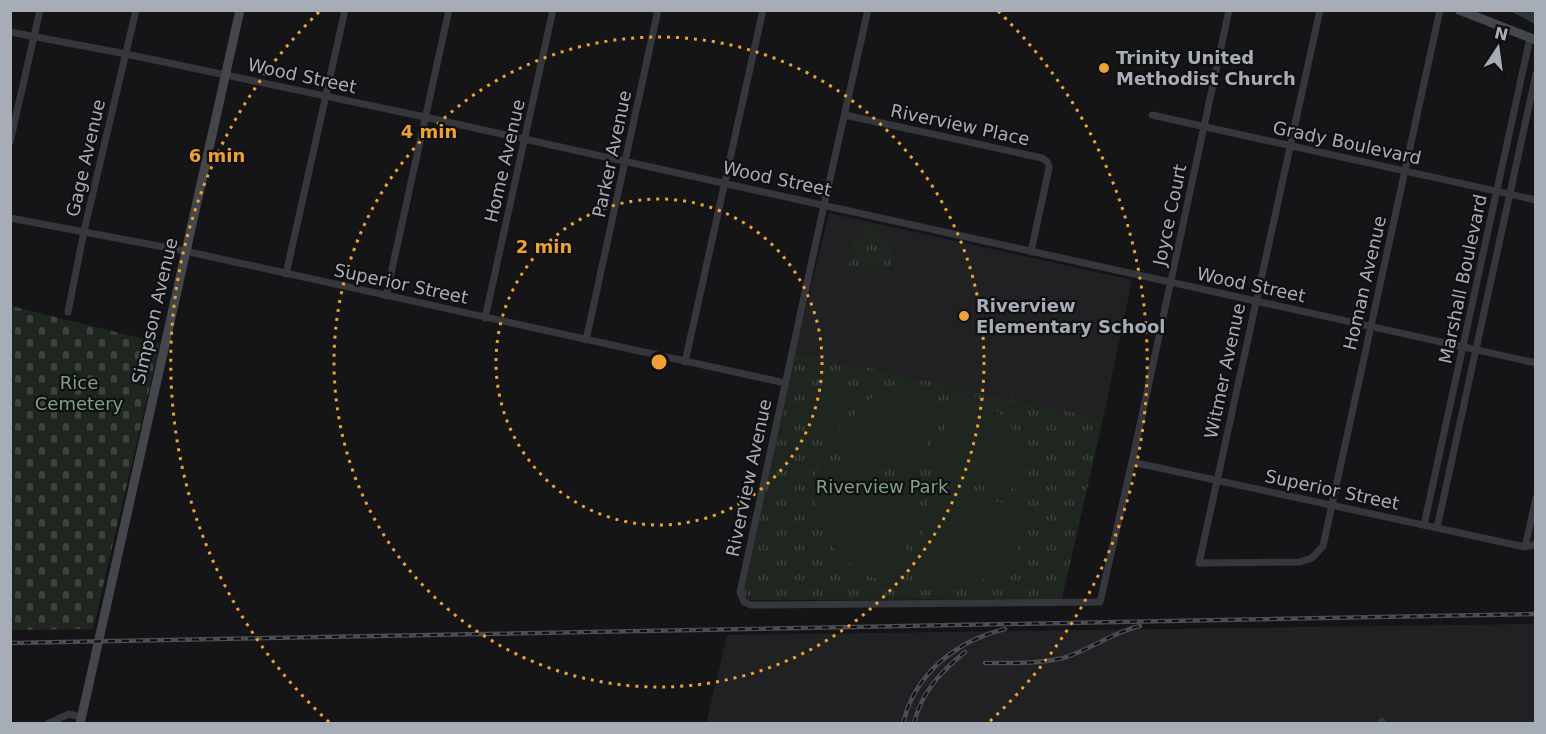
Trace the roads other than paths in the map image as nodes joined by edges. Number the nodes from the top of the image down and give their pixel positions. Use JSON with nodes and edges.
{"nodes":[{"id":1,"x":40,"y":10,"type":"edge"},
{"id":2,"x":136,"y":10,"type":"edge"},
{"id":3,"x":240,"y":10,"type":"edge"},
{"id":4,"x":345,"y":10,"type":"edge"},
{"id":5,"x":449,"y":10,"type":"edge"},
{"id":6,"x":554,"y":10,"type":"edge"},
{"id":7,"x":658,"y":10,"type":"edge"},
{"id":8,"x":763,"y":10,"type":"edge"},
{"id":9,"x":868,"y":10,"type":"edge"},
{"id":10,"x":1229,"y":10,"type":"edge"},
{"id":11,"x":1320,"y":10,"type":"edge"},
{"id":12,"x":1440,"y":10,"type":"edge"},
{"id":13,"x":1459,"y":10,"type":"edge"},
{"id":14,"x":10,"y":32,"type":"edge"},
{"id":15,"x":34,"y":37,"type":"junction"},
{"id":16,"x":1533,"y":39,"type":"edge"},
{"id":17,"x":126,"y":54,"type":"junction"},
{"id":18,"x":1536,"y":74,"type":"edge"},
{"id":19,"x":225,"y":75,"type":"junction"},
{"id":20,"x":326,"y":96,"type":"junction"},
{"id":21,"x":846,"y":115,"type":"junction"},
{"id":22,"x":1152,"y":115,"type":"dead end"},
{"id":23,"x":425,"y":117,"type":"junction"},
{"id":24,"x":1204,"y":127,"type":"junction"},
{"id":25,"x":525,"y":139,"type":"junction"},
{"id":26,"x":10,"y":142,"type":"edge"},
{"id":27,"x":1290,"y":146,"type":"junction"},
{"id":28,"x":626,"y":161,"type":"junction"},
{"id":29,"x":1406,"y":171,"type":"junction"},
{"id":30,"x":725,"y":183,"type":"junction"},
{"id":31,"x":1497,"y":192,"type":"junction"},
{"id":32,"x":1510,"y":195,"type":"junction"},
{"id":33,"x":1536,"y":200,"type":"edge"},
{"id":34,"x":824,"y":205,"type":"junction"},
{"id":35,"x":10,"y":218,"type":"edge"},
{"id":36,"x":84,"y":231,"type":"junction"},
{"id":37,"x":185,"y":251,"type":"junction"},
{"id":38,"x":1031,"y":252,"type":"junction"},
{"id":39,"x":286,"y":274,"type":"junction"},
{"id":40,"x":1171,"y":282,"type":"junction"},
{"id":41,"x":386,"y":296,"type":"junction"},
{"id":42,"x":1256,"y":301,"type":"junction"},
{"id":43,"x":68,"y":312,"type":"dead end"},
{"id":44,"x":485,"y":318,"type":"junction"},
{"id":45,"x":1371,"y":326,"type":"junction"},
{"id":46,"x":586,"y":340,"type":"junction"},
{"id":47,"x":1464,"y":347,"type":"junction"},
{"id":48,"x":1476,"y":350,"type":"junction"},
{"id":49,"x":685,"y":362,"type":"junction"},
{"id":50,"x":1536,"y":363,"type":"edge"},
{"id":51,"x":785,"y":383,"type":"junction"},
{"id":52,"x":1132,"y":462,"type":"junction"},
{"id":53,"x":1217,"y":481,"type":"junction"},
{"id":54,"x":1536,"y":498,"type":"edge"},
{"id":55,"x":1331,"y":505,"type":"junction"},
{"id":56,"x":1424,"y":525,"type":"junction"},
{"id":57,"x":1437,"y":528,"type":"junction"},
{"id":58,"x":1536,"y":543,"type":"edge"},
{"id":59,"x":1525,"y":547,"type":"junction"},
{"id":60,"x":1312,"y":558,"type":"joint"},
{"id":61,"x":1100,"y":602,"type":"joint"},
{"id":62,"x":81,"y":720,"type":"edge"},
{"id":63,"x":47,"y":723,"type":"edge"}],
"edges":[{"from":1,"to":15,"type":"street"},
{"from":2,"to":17,"type":"street","name":"Gage Avenue"},
{"from":3,"to":19,"type":"street","name":"Simpson Avenue"},
{"from":4,"to":20,"type":"street"},
{"from":5,"to":23,"type":"street"},
{"from":6,"to":25,"type":"street","name":"Home Avenue"},
{"from":7,"to":28,"type":"street","name":"Parker Avenue"},
{"from":8,"to":30,"type":"street"},
{"from":9,"to":21,"type":"street","name":"Riverview Avenue"},
{"from":10,"to":24,"type":"street","name":"Joyce Court"},
{"from":11,"to":27,"type":"street","name":"Witmer Avenue"},
{"from":12,"to":29,"type":"street","name":"Homan Avenue"},
{"from":13,"to":16,"type":"street"},
{"from":14,"to":15,"type":"street","name":"Wood Street"},
{"from":15,"to":17,"type":"street","name":"Wood Street"},
{"from":15,"to":26,"type":"street"},
{"from":16,"to":31,"type":"street","name":"Marshall Boulevard"},
{"from":17,"to":19,"type":"street","name":"Wood Street"},
{"from":17,"to":36,"type":"street","name":"Gage Avenue"},
{"from":18,"to":32,"type":"street","name":"Marshall Boulevard"},
{"from":19,"to":20,"type":"street","name":"Wood Street"},
{"from":19,"to":37,"type":"street","name":"Simpson Avenue"},
{"from":20,"to":23,"type":"street","name":"Wood Street"},
{"from":20,"to":39,"type":"street"},
{"from":21,"to":34,"type":"street","name":"Riverview Avenue"},
{"from":21,"to":38,"type":"street","name":"Riverview Place"},
{"from":22,"to":24,"type":"street","name":"Grady Boulevard"},
{"from":23,"to":25,"type":"street","name":"Wood Street"},
{"from":23,"to":41,"type":"street"},
{"from":24,"to":27,"type":"street","name":"Grady Boulevard"},
{"from":24,"to":40,"type":"street","name":"Joyce Court"},
{"from":25,"to":28,"type":"street","name":"Wood Street"},
{"from":25,"to":44,"type":"street","name":"Home Avenue"},
{"from":27,"to":29,"type":"street","name":"Grady Boulevard"},
{"from":27,"to":42,"type":"street","name":"Witmer Avenue"},
{"from":28,"to":30,"type":"street","name":"Wood Street"},
{"from":28,"to":46,"type":"street","name":"Parker Avenue"},
{"from":29,"to":31,"type":"street","name":"Grady Boulevard"},
{"from":29,"to":45,"type":"street","name":"Homan Avenue"},
{"from":30,"to":34,"type":"street","name":"Wood Street"},
{"from":30,"to":49,"type":"street"},
{"from":31,"to":32,"type":"street","name":"Grady Boulevard"},
{"from":31,"to":47,"type":"street","name":"Marshall Boulevard"},
{"from":32,"to":33,"type":"street","name":"Grady Boulevard"},
{"from":32,"to":48,"type":"street","name":"Marshall Boulevard"},
{"from":34,"to":38,"type":"street","name":"Wood Street"},
{"from":34,"to":51,"type":"street","name":"Riverview Avenue"},
{"from":35,"to":36,"type":"street","name":"Superior Street"},
{"from":36,"to":37,"type":"street","name":"Superior Street"},
{"from":36,"to":43,"type":"street","name":"Gage Avenue"},
{"from":37,"to":39,"type":"street","name":"Superior Street"},
{"from":37,"to":62,"type":"street","name":"Simpson Avenue"},
{"from":38,"to":40,"type":"street","name":"Wood Street"},
{"from":39,"to":41,"type":"street","name":"Superior Street"},
{"from":40,"to":42,"type":"street","name":"Wood Street"},
{"from":40,"to":52,"type":"street","name":"Joyce Court"},
{"from":41,"to":44,"type":"street","name":"Superior Street"},
{"from":42,"to":45,"type":"street","name":"Wood Street"},
{"from":42,"to":53,"type":"street","name":"Witmer Avenue"},
{"from":44,"to":46,"type":"street","name":"Superior Street"},
{"from":45,"to":47,"type":"street","name":"Wood Street"},
{"from":45,"to":55,"type":"street","name":"Homan Avenue"},
{"from":46,"to":49,"type":"street","name":"Superior Street"},
{"from":47,"to":48,"type":"street","name":"Wood Street"},
{"from":47,"to":56,"type":"street","name":"Marshall Boulevard"},
{"from":48,"to":50,"type":"street","name":"Wood Street"},
{"from":48,"to":57,"type":"street","name":"Marshall Boulevard"},
{"from":49,"to":51,"type":"street","name":"Superior Street"},
{"from":51,"to":61,"type":"street","name":"Riverview Avenue"},
{"from":52,"to":53,"type":"street","name":"Superior Street"},
{"from":52,"to":61,"type":"street","name":"Joyce Court"},
{"from":53,"to":55,"type":"street","name":"Superior Street"},
{"from":53,"to":60,"type":"street","name":"Witmer Avenue"},
{"from":54,"to":59,"type":"street"},
{"from":55,"to":56,"type":"street","name":"Superior Street"},
{"from":55,"to":60,"type":"street","name":"Homan Avenue"},
{"from":56,"to":57,"type":"street","name":"Superior Street"},
{"from":57,"to":59,"type":"street","name":"Superior Street"},
{"from":58,"to":59,"type":"street"},
{"from":62,"to":63,"type":"street"}]}
